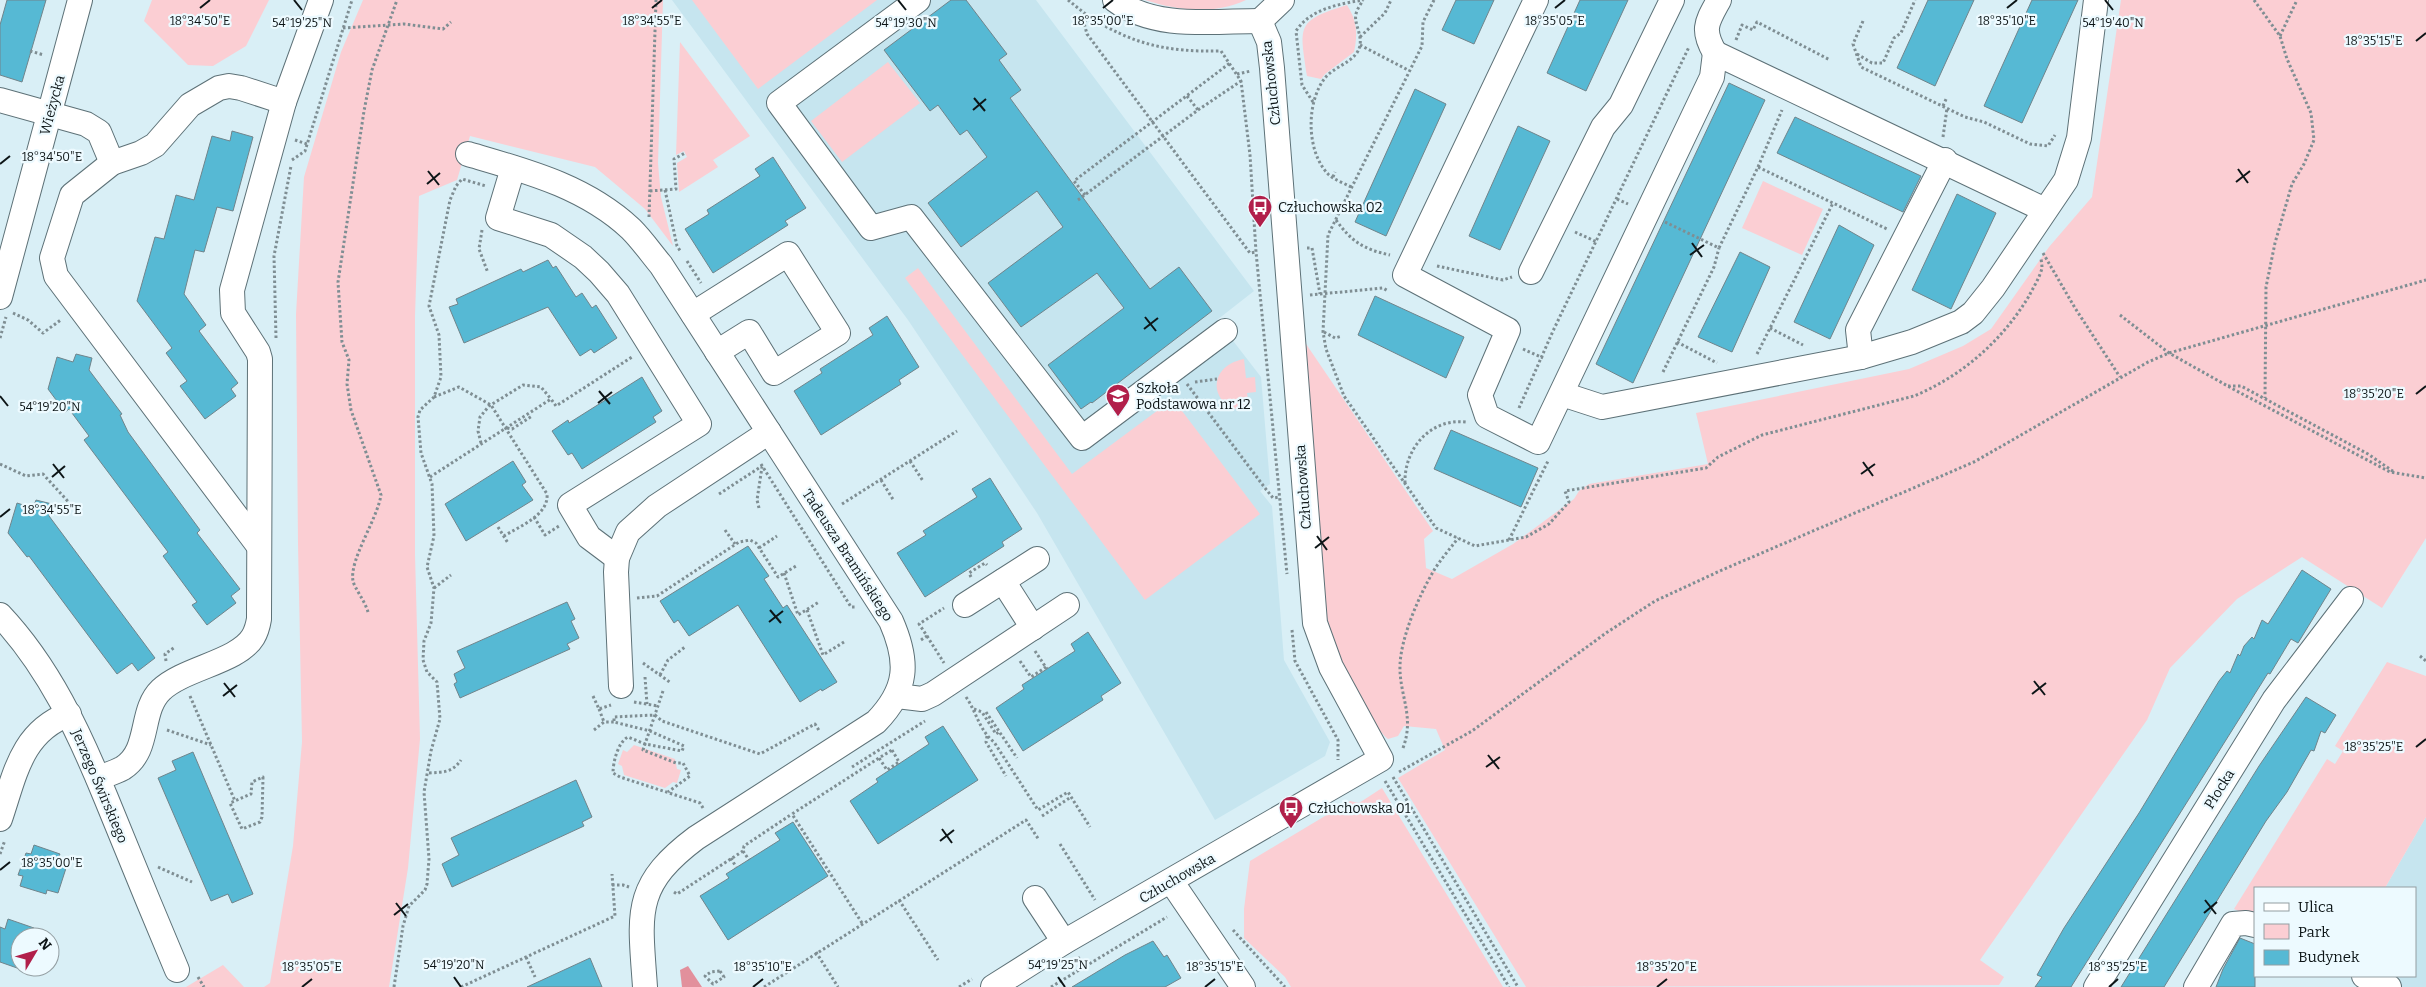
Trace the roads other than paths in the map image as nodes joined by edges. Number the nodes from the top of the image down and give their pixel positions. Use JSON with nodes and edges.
{"nodes":[{"id":1,"x":80,"y":0,"type":"edge"},
{"id":2,"x":321,"y":0,"type":"edge"},
{"id":3,"x":918,"y":0,"type":"edge"},
{"id":4,"x":1114,"y":0,"type":"edge"},
{"id":5,"x":1282,"y":0,"type":"edge"},
{"id":6,"x":1536,"y":0,"type":"edge"},
{"id":7,"x":1672,"y":0,"type":"edge"},
{"id":8,"x":1719,"y":0,"type":"edge"},
{"id":9,"x":2096,"y":0,"type":"edge"},
{"id":10,"x":1260,"y":21,"type":"junction"},
{"id":11,"x":1724,"y":50,"type":"junction"},
{"id":12,"x":0,"y":100,"type":"edge"},
{"id":13,"x":284,"y":102,"type":"junction"},
{"id":14,"x":49,"y":115,"type":"junction"},
{"id":15,"x":468,"y":154,"type":"dead end"},
{"id":16,"x":1940,"y":158,"type":"junction"},
{"id":17,"x":112,"y":163,"type":"junction"},
{"id":18,"x":513,"y":168,"type":"junction"},
{"id":19,"x":2045,"y":210,"type":"junction"},
{"id":20,"x":1524,"y":274,"type":"road end"},
{"id":21,"x":4,"y":303,"type":"edge"},
{"id":22,"x":693,"y":314,"type":"junction"},
{"id":23,"x":1225,"y":331,"type":"dead end"},
{"id":24,"x":717,"y":352,"type":"junction"},
{"id":25,"x":1861,"y":357,"type":"junction"},
{"id":26,"x":1562,"y":394,"type":"junction"},
{"id":27,"x":769,"y":432,"type":"junction"},
{"id":28,"x":258,"y":545,"type":"junction"},
{"id":29,"x":617,"y":558,"type":"junction"},
{"id":30,"x":1037,"y":559,"type":"dead end"},
{"id":31,"x":1002,"y":581,"type":"junction"},
{"id":32,"x":2351,"y":598,"type":"dead end"},
{"id":33,"x":964,"y":605,"type":"road end"},
{"id":34,"x":1067,"y":605,"type":"dead end"},
{"id":35,"x":0,"y":615,"type":"edge"},
{"id":36,"x":1033,"y":628,"type":"junction"},
{"id":37,"x":621,"y":686,"type":"dead end"},
{"id":38,"x":896,"y":696,"type":"junction"},
{"id":39,"x":70,"y":714,"type":"junction"},
{"id":40,"x":98,"y":778,"type":"junction"},
{"id":41,"x":0,"y":819,"type":"edge"},
{"id":42,"x":1171,"y":881,"type":"junction"},
{"id":43,"x":1035,"y":898,"type":"dead end"},
{"id":44,"x":2254,"y":925,"type":"edge"},
{"id":45,"x":1064,"y":942,"type":"junction"},
{"id":46,"x":177,"y":970,"type":"dead end"},
{"id":47,"x":2366,"y":977,"type":"edge"},
{"id":48,"x":984,"y":982,"type":"edge"},
{"id":49,"x":645,"y":987,"type":"edge"},
{"id":50,"x":1243,"y":987,"type":"edge"},
{"id":51,"x":2096,"y":987,"type":"edge"},
{"id":52,"x":2196,"y":987,"type":"edge"},
{"id":53,"x":2389,"y":987,"type":"edge"}],
"edges":[{"from":1,"to":14,"type":"street","name":"Wieżycka"},
{"from":2,"to":13,"type":"street"},
{"from":3,"to":23,"type":"street"},
{"from":4,"to":10,"type":"street","name":"Człuchowska"},
{"from":5,"to":10,"type":"street"},
{"from":6,"to":26,"type":"street"},
{"from":7,"to":20,"type":"street"},
{"from":8,"to":11,"type":"street"},
{"from":9,"to":19,"type":"street"},
{"from":10,"to":42,"type":"street","name":"Człuchowska"},
{"from":11,"to":16,"type":"street"},
{"from":11,"to":26,"type":"street"},
{"from":12,"to":14,"type":"street"},
{"from":13,"to":17,"type":"street"},
{"from":13,"to":28,"type":"street"},
{"from":14,"to":17,"type":"street"},
{"from":14,"to":21,"type":"street","name":"Wieżycka"},
{"from":15,"to":18,"type":"street","name":"Tadeusza Bramińskiego"},
{"from":16,"to":19,"type":"street"},
{"from":16,"to":25,"type":"street"},
{"from":17,"to":28,"type":"street"},
{"from":18,"to":22,"type":"street","name":"Tadeusza Bramińskiego"},
{"from":18,"to":29,"type":"street"},
{"from":19,"to":25,"type":"street"},
{"from":22,"to":24,"type":"street","name":"Tadeusza Bramińskiego"},
{"from":22,"to":24,"type":"street"},
{"from":24,"to":27,"type":"street","name":"Tadeusza Bramińskiego"},
{"from":25,"to":26,"type":"street"},
{"from":27,"to":29,"type":"street"},
{"from":27,"to":38,"type":"street","name":"Tadeusza Bramińskiego"},
{"from":28,"to":40,"type":"street"},
{"from":29,"to":37,"type":"street"},
{"from":30,"to":31,"type":"street"},
{"from":31,"to":33,"type":"street"},
{"from":31,"to":36,"type":"street"},
{"from":32,"to":51,"type":"street","name":"Płocka"},
{"from":34,"to":36,"type":"street"},
{"from":35,"to":39,"type":"street","name":"Jerzego Świrskiego"},
{"from":36,"to":38,"type":"street"},
{"from":38,"to":49,"type":"street","name":"Tadeusza Bramińskiego"},
{"from":39,"to":40,"type":"street","name":"Jerzego Świrskiego"},
{"from":39,"to":41,"type":"street"},
{"from":40,"to":46,"type":"street","name":"Jerzego Świrskiego"},
{"from":42,"to":45,"type":"street","name":"Człuchowska"},
{"from":42,"to":50,"type":"street"},
{"from":43,"to":45,"type":"street"},
{"from":44,"to":52,"type":"street"},
{"from":45,"to":48,"type":"street","name":"Człuchowska"},
{"from":47,"to":53,"type":"street"}]}
